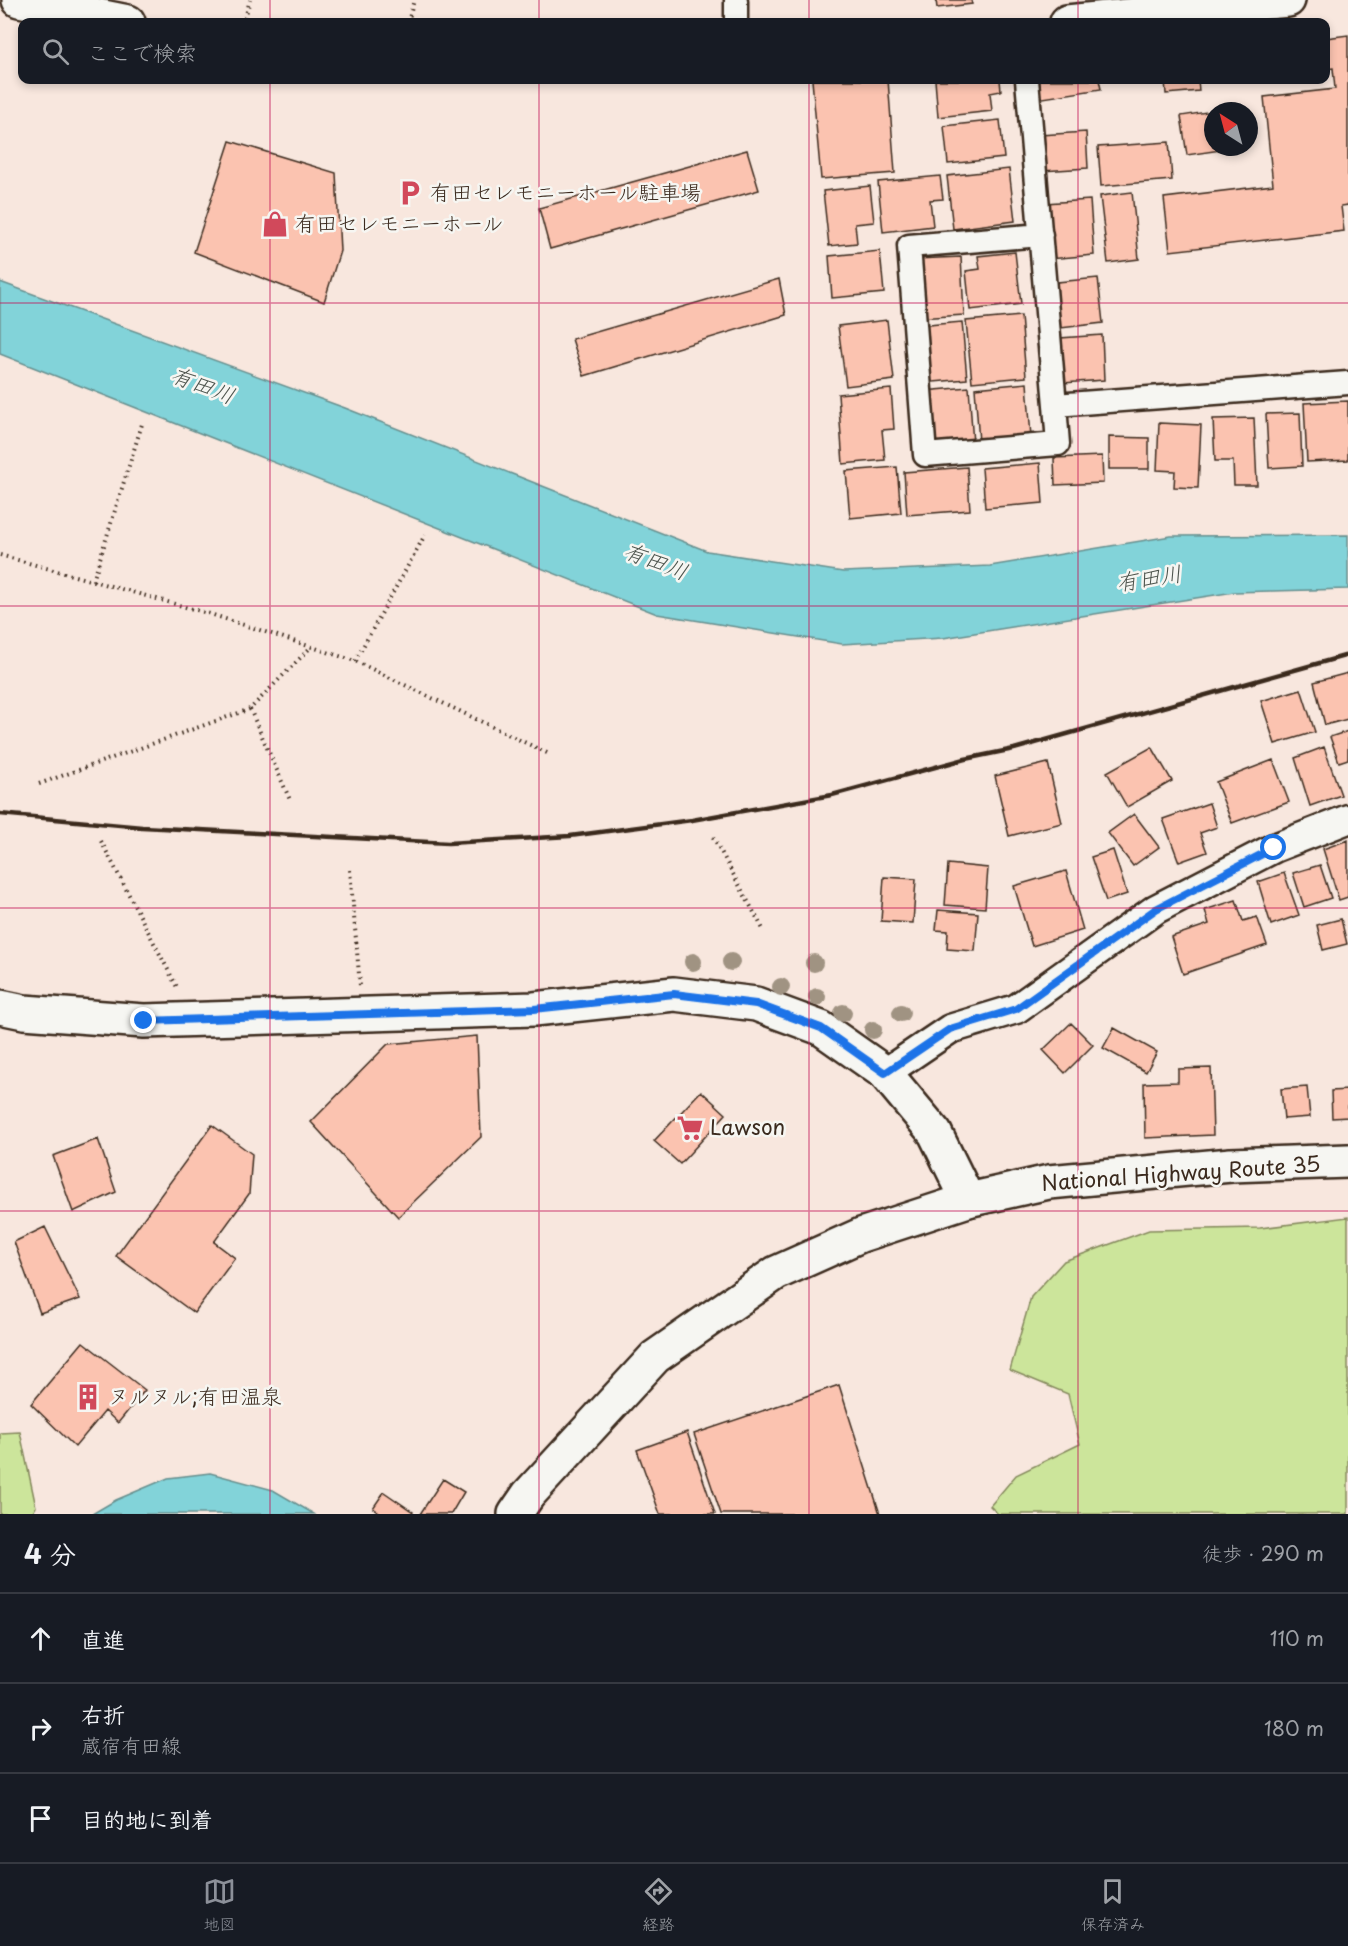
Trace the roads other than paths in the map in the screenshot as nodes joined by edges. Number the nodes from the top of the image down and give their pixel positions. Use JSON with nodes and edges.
{"nodes":[{"id":1,"x":19,"y":0,"type":"edge"},
{"id":2,"x":736,"y":0,"type":"edge"},
{"id":3,"x":1288,"y":0,"type":"edge"},
{"id":4,"x":108,"y":18,"type":"edge"},
{"id":5,"x":736,"y":18,"type":"edge"},
{"id":6,"x":1107,"y":18,"type":"edge"},
{"id":7,"x":1027,"y":84,"type":"edge"},
{"id":8,"x":1041,"y":235,"type":"junction"},
{"id":9,"x":1348,"y":383,"type":"edge"},
{"id":10,"x":1055,"y":405,"type":"junction"},
{"id":11,"x":1348,"y":819,"type":"edge"},
{"id":12,"x":0,"y":1006,"type":"edge"},
{"id":13,"x":885,"y":1073,"type":"junction"},
{"id":14,"x":1348,"y":1161,"type":"edge"},
{"id":15,"x":968,"y":1200,"type":"junction"},
{"id":16,"x":515,"y":1514,"type":"edge"}],
"edges":[{"from":1,"to":4,"type":"main road"},
{"from":2,"to":5,"type":"street"},
{"from":3,"to":6,"type":"main road"},
{"from":7,"to":8,"type":"street"},
{"from":8,"to":10,"type":"street"},
{"from":8,"to":10,"type":"street"},
{"from":9,"to":10,"type":"street"},
{"from":11,"to":13,"type":"street"},
{"from":12,"to":13,"type":"main road"},
{"from":13,"to":15,"type":"main road"},
{"from":14,"to":15,"type":"main road","name":"National Highway Route 35"},
{"from":15,"to":16,"type":"main road","name":"National Highway Route 35"}]}
